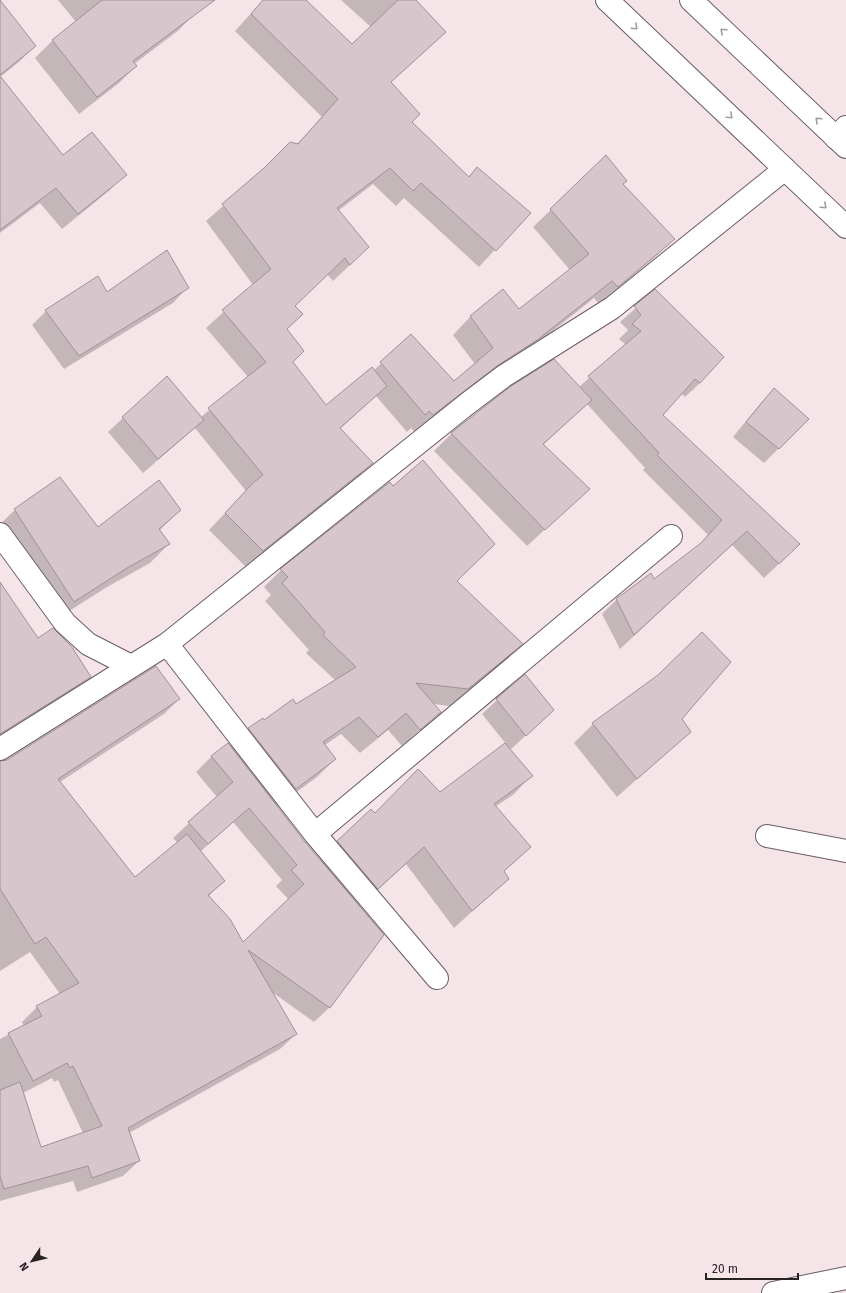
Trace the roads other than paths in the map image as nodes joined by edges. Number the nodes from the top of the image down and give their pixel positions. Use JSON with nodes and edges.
{"nodes":[{"id":1,"x":607,"y":0,"type":"edge"},
{"id":2,"x":691,"y":0,"type":"edge"},
{"id":3,"x":843,"y":137,"type":"edge"},
{"id":4,"x":786,"y":169,"type":"junction"},
{"id":5,"x":846,"y":227,"type":"edge"},
{"id":6,"x":0,"y":534,"type":"edge"},
{"id":7,"x":671,"y":536,"type":"dead end"},
{"id":8,"x":167,"y":644,"type":"junction"},
{"id":9,"x":131,"y":666,"type":"junction"},
{"id":10,"x":0,"y":749,"type":"edge"},
{"id":11,"x":315,"y":834,"type":"junction"},
{"id":12,"x":767,"y":836,"type":"dead end"},
{"id":13,"x":846,"y":851,"type":"edge"},
{"id":14,"x":437,"y":978,"type":"dead end"},
{"id":15,"x":846,"y":1278,"type":"edge"},
{"id":16,"x":773,"y":1293,"type":"edge"}],
"edges":[{"from":1,"to":4,"type":"street","one_way":true},
{"from":3,"to":2,"type":"street","one_way":true},
{"from":4,"to":5,"type":"street","one_way":true},
{"from":4,"to":8,"type":"street"},
{"from":6,"to":9,"type":"street"},
{"from":7,"to":11,"type":"street"},
{"from":8,"to":9,"type":"street"},
{"from":8,"to":11,"type":"street"},
{"from":9,"to":10,"type":"street"},
{"from":11,"to":14,"type":"street"},
{"from":12,"to":13,"type":"street"},
{"from":15,"to":16,"type":"street"}]}
